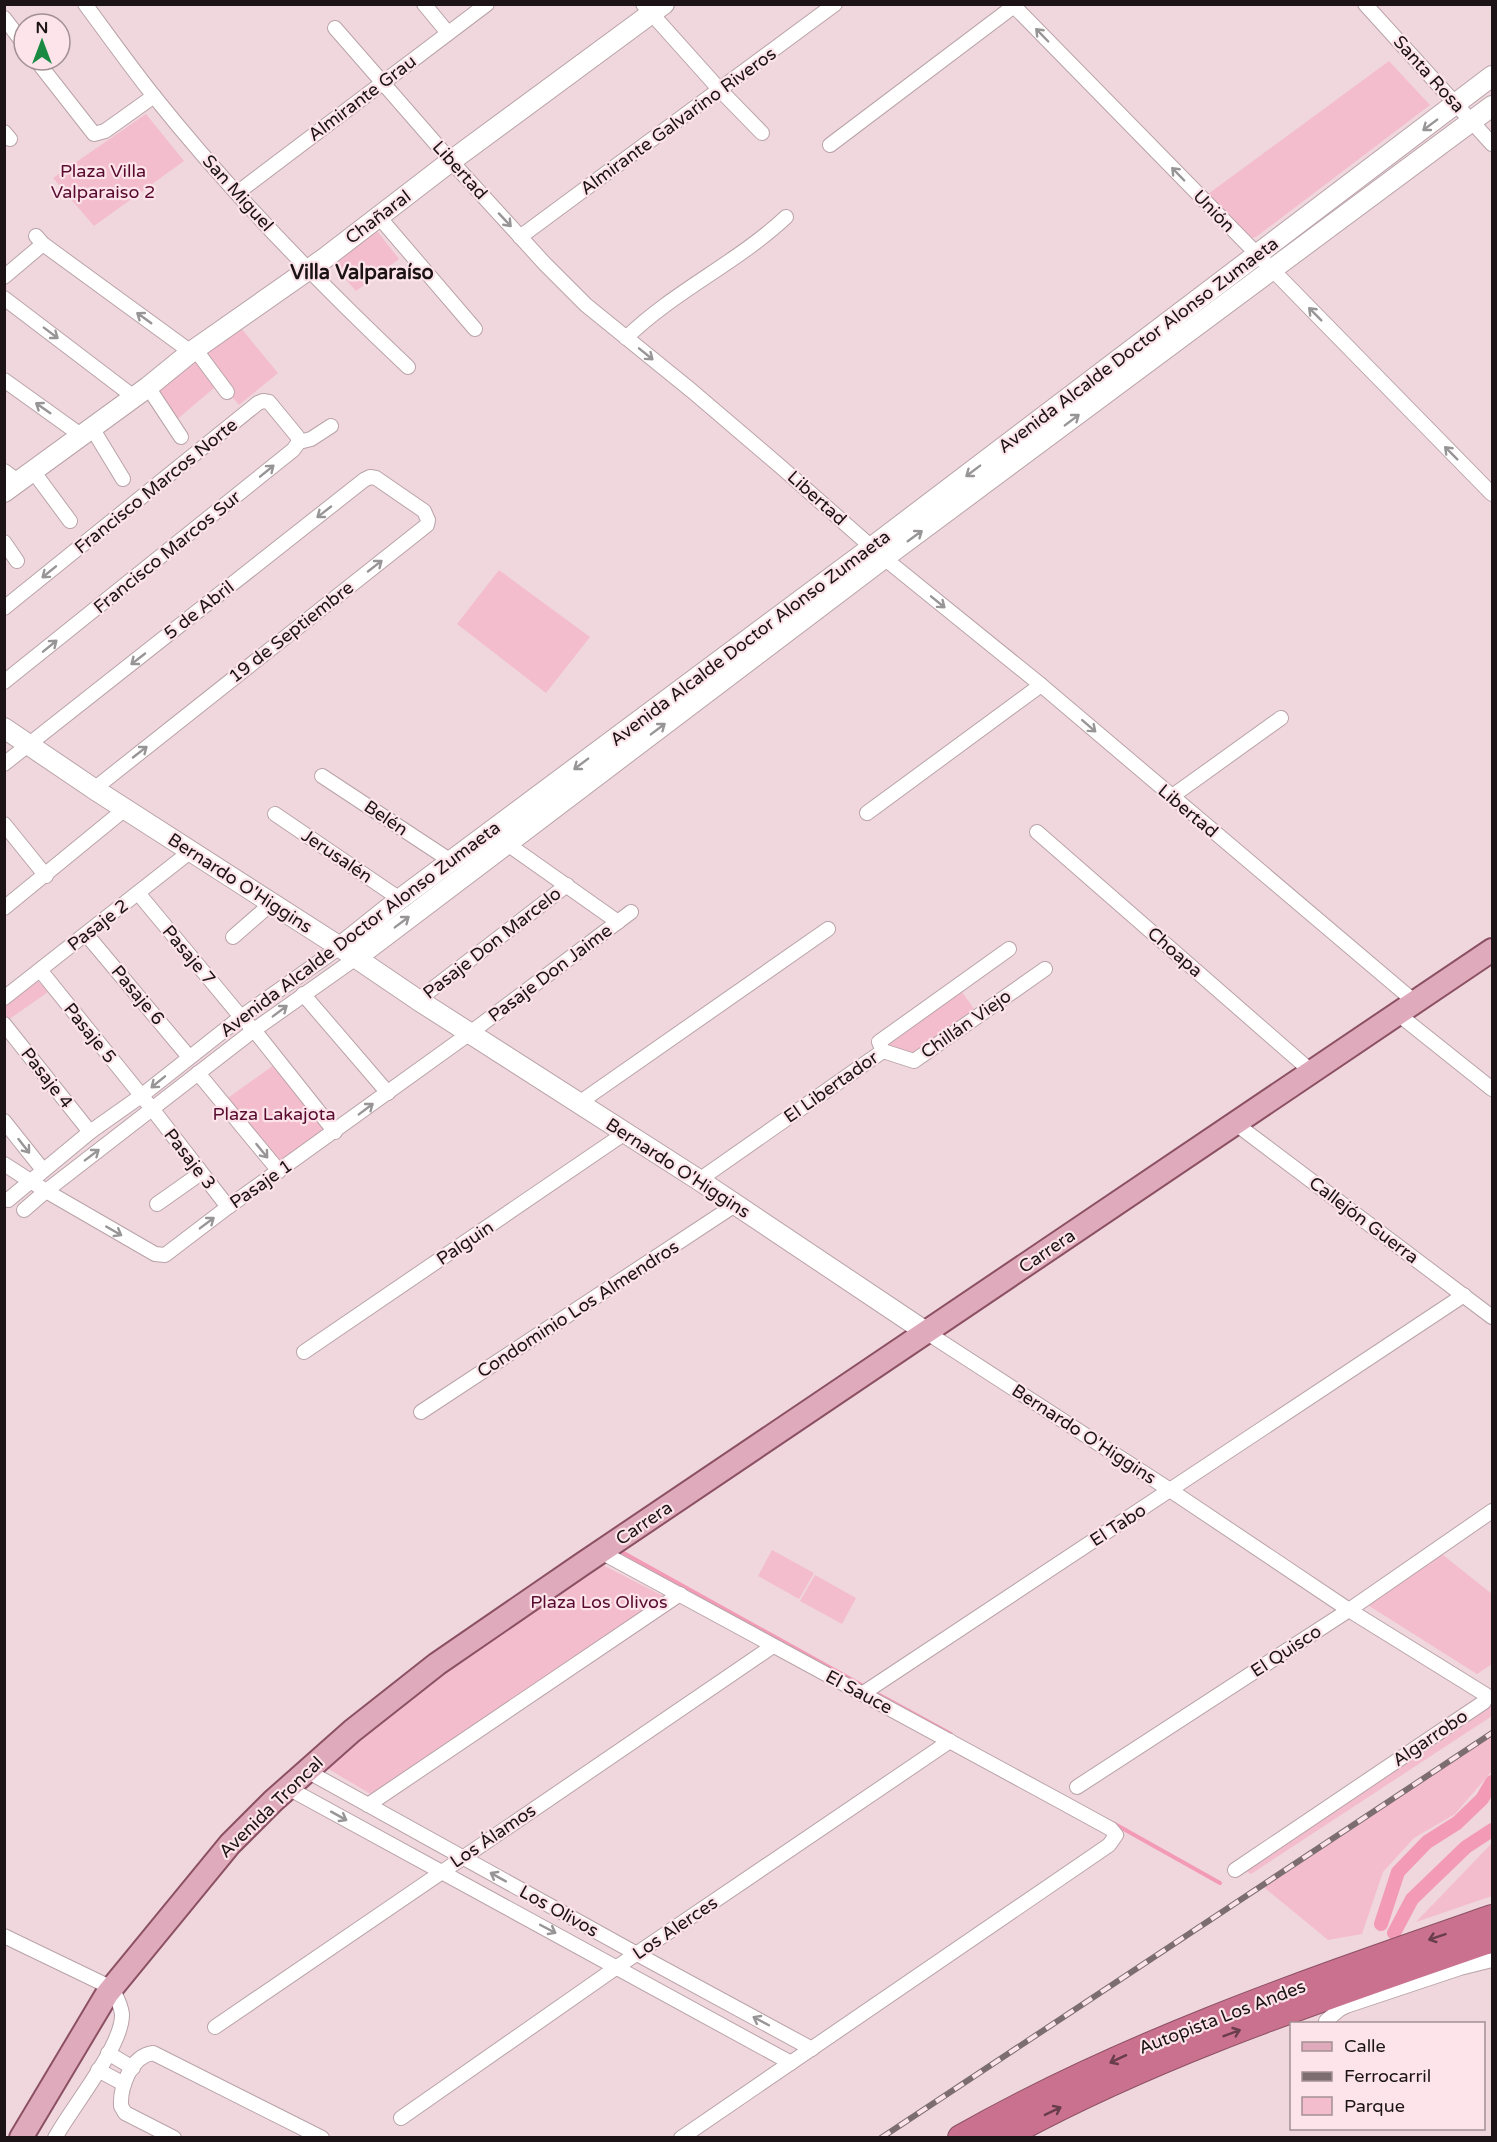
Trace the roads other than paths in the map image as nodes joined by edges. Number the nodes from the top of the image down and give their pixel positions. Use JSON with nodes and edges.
{"nodes":[{"id":1,"x":85,"y":4,"type":"edge"},
{"id":2,"x":424,"y":4,"type":"edge"},
{"id":3,"x":487,"y":4,"type":"edge"},
{"id":4,"x":835,"y":4,"type":"edge"},
{"id":5,"x":1013,"y":5,"type":"edge"},
{"id":6,"x":1373,"y":7,"type":"edge"},
{"id":7,"x":653,"y":8,"type":"edge"},
{"id":8,"x":335,"y":28,"type":"dead end"},
{"id":9,"x":448,"y":33,"type":"junction"},
{"id":10,"x":45,"y":72,"type":"edge"},
{"id":11,"x":1492,"y":76,"type":"edge"},
{"id":12,"x":383,"y":82,"type":"junction"},
{"id":13,"x":720,"y":90,"type":"junction"},
{"id":14,"x":154,"y":96,"type":"junction"},
{"id":15,"x":1457,"y":104,"type":"junction"},
{"id":16,"x":1492,"y":106,"type":"edge"},
{"id":17,"x":1472,"y":122,"type":"junction"},
{"id":18,"x":762,"y":133,"type":"dead end"},
{"id":19,"x":1492,"y":144,"type":"edge"},
{"id":20,"x":830,"y":145,"type":"dead end"},
{"id":21,"x":451,"y":161,"type":"junction"},
{"id":22,"x":237,"y":193,"type":"junction"},
{"id":23,"x":380,"y":217,"type":"junction"},
{"id":24,"x":786,"y":217,"type":"dead end"},
{"id":25,"x":520,"y":237,"type":"junction"},
{"id":26,"x":1257,"y":255,"type":"junction"},
{"id":27,"x":308,"y":269,"type":"junction"},
{"id":28,"x":1272,"y":271,"type":"junction"},
{"id":29,"x":4,"y":277,"type":"edge"},
{"id":30,"x":4,"y":298,"type":"edge"},
{"id":31,"x":475,"y":329,"type":"dead end"},
{"id":32,"x":626,"y":338,"type":"junction"},
{"id":33,"x":193,"y":351,"type":"junction"},
{"id":34,"x":408,"y":368,"type":"dead end"},
{"id":35,"x":4,"y":380,"type":"edge"},
{"id":36,"x":141,"y":392,"type":"junction"},
{"id":37,"x":227,"y":392,"type":"dead end"},
{"id":38,"x":331,"y":426,"type":"dead end"},
{"id":39,"x":87,"y":432,"type":"junction"},
{"id":40,"x":181,"y":437,"type":"dead end"},
{"id":41,"x":300,"y":442,"type":"junction"},
{"id":42,"x":370,"y":477,"type":"joint"},
{"id":43,"x":15,"y":479,"type":"edge"},
{"id":44,"x":123,"y":479,"type":"dead end"},
{"id":45,"x":1492,"y":494,"type":"edge"},
{"id":46,"x":70,"y":521,"type":"dead end"},
{"id":47,"x":4,"y":542,"type":"edge"},
{"id":48,"x":878,"y":553,"type":"junction"},
{"id":49,"x":17,"y":561,"type":"dead end"},
{"id":50,"x":4,"y":608,"type":"edge"},
{"id":51,"x":4,"y":682,"type":"edge"},
{"id":52,"x":1041,"y":685,"type":"junction"},
{"id":53,"x":1281,"y":718,"type":"dead end"},
{"id":54,"x":4,"y":728,"type":"edge"},
{"id":55,"x":29,"y":745,"type":"junction"},
{"id":56,"x":4,"y":764,"type":"edge"},
{"id":57,"x":322,"y":776,"type":"dead end"},
{"id":58,"x":94,"y":789,"type":"junction"},
{"id":59,"x":1171,"y":797,"type":"junction"},
{"id":60,"x":125,"y":809,"type":"junction"},
{"id":61,"x":867,"y":813,"type":"dead end"},
{"id":62,"x":275,"y":814,"type":"dead end"},
{"id":63,"x":4,"y":824,"type":"edge"},
{"id":64,"x":1037,"y":832,"type":"dead end"},
{"id":65,"x":506,"y":843,"type":"junction"},
{"id":66,"x":191,"y":851,"type":"junction"},
{"id":67,"x":451,"y":861,"type":"junction"},
{"id":68,"x":46,"y":876,"type":"junction"},
{"id":69,"x":567,"y":885,"type":"junction"},
{"id":70,"x":138,"y":893,"type":"junction"},
{"id":71,"x":400,"y":899,"type":"junction"},
{"id":72,"x":272,"y":903,"type":"junction"},
{"id":73,"x":4,"y":908,"type":"edge"},
{"id":74,"x":631,"y":912,"type":"dead end"},
{"id":75,"x":618,"y":922,"type":"junction"},
{"id":76,"x":828,"y":929,"type":"dead end"},
{"id":77,"x":86,"y":934,"type":"junction"},
{"id":78,"x":233,"y":937,"type":"dead end"},
{"id":79,"x":1009,"y":949,"type":"dead end"},
{"id":80,"x":1492,"y":950,"type":"edge"},
{"id":81,"x":348,"y":952,"type":"junction"},
{"id":82,"x":1045,"y":969,"type":"dead end"},
{"id":83,"x":40,"y":970,"type":"junction"},
{"id":84,"x":303,"y":994,"type":"junction"},
{"id":85,"x":4,"y":998,"type":"edge"},
{"id":86,"x":418,"y":1000,"type":"junction"},
{"id":87,"x":1406,"y":1008,"type":"junction"},
{"id":88,"x":241,"y":1017,"type":"junction"},
{"id":89,"x":4,"y":1024,"type":"edge"},
{"id":90,"x":254,"y":1030,"type":"junction"},
{"id":91,"x":470,"y":1033,"type":"junction"},
{"id":92,"x":883,"y":1051,"type":"junction"},
{"id":93,"x":189,"y":1057,"type":"junction"},
{"id":94,"x":1312,"y":1072,"type":"junction"},
{"id":95,"x":198,"y":1073,"type":"junction"},
{"id":96,"x":1492,"y":1089,"type":"edge"},
{"id":97,"x":388,"y":1093,"type":"junction"},
{"id":98,"x":141,"y":1096,"type":"junction"},
{"id":99,"x":579,"y":1103,"type":"junction"},
{"id":100,"x":153,"y":1110,"type":"junction"},
{"id":101,"x":4,"y":1121,"type":"edge"},
{"id":102,"x":1236,"y":1124,"type":"junction"},
{"id":103,"x":90,"y":1132,"type":"junction"},
{"id":104,"x":335,"y":1132,"type":"junction"},
{"id":105,"x":626,"y":1133,"type":"junction"},
{"id":106,"x":4,"y":1164,"type":"edge"},
{"id":107,"x":43,"y":1170,"type":"junction"},
{"id":108,"x":279,"y":1172,"type":"junction"},
{"id":109,"x":201,"y":1173,"type":"junction"},
{"id":110,"x":31,"y":1179,"type":"junction"},
{"id":111,"x":699,"y":1180,"type":"junction"},
{"id":112,"x":46,"y":1191,"type":"junction"},
{"id":113,"x":8,"y":1200,"type":"dead end"},
{"id":114,"x":157,"y":1204,"type":"dead end"},
{"id":115,"x":735,"y":1205,"type":"junction"},
{"id":116,"x":228,"y":1208,"type":"junction"},
{"id":117,"x":24,"y":1210,"type":"dead end"},
{"id":118,"x":1464,"y":1295,"type":"junction"},
{"id":119,"x":1492,"y":1317,"type":"edge"},
{"id":120,"x":926,"y":1332,"type":"junction"},
{"id":121,"x":304,"y":1352,"type":"dead end"},
{"id":122,"x":421,"y":1412,"type":"dead end"},
{"id":123,"x":1170,"y":1490,"type":"junction"},
{"id":124,"x":1492,"y":1511,"type":"edge"},
{"id":125,"x":601,"y":1552,"type":"junction"},
{"id":126,"x":680,"y":1594,"type":"junction"},
{"id":127,"x":1349,"y":1610,"type":"junction"},
{"id":128,"x":773,"y":1646,"type":"junction"},
{"id":129,"x":862,"y":1694,"type":"junction"},
{"id":130,"x":950,"y":1741,"type":"junction"},
{"id":131,"x":307,"y":1771,"type":"junction"},
{"id":132,"x":1077,"y":1787,"type":"dead end"},
{"id":133,"x":288,"y":1788,"type":"junction"},
{"id":134,"x":369,"y":1805,"type":"junction"},
{"id":135,"x":462,"y":1857,"type":"junction"},
{"id":136,"x":1235,"y":1870,"type":"dead end"},
{"id":137,"x":440,"y":1871,"type":"junction"},
{"id":138,"x":1492,"y":1918,"type":"edge"},
{"id":139,"x":4,"y":1936,"type":"edge"},
{"id":140,"x":1492,"y":1939,"type":"edge"},
{"id":141,"x":637,"y":1954,"type":"junction"},
{"id":142,"x":1492,"y":1960,"type":"edge"},
{"id":143,"x":617,"y":1967,"type":"junction"},
{"id":144,"x":112,"y":1988,"type":"junction"},
{"id":145,"x":1326,"y":2021,"type":"dead end"},
{"id":146,"x":214,"y":2027,"type":"dead end"},
{"id":147,"x":812,"y":2049,"type":"junction"},
{"id":148,"x":108,"y":2053,"type":"junction"},
{"id":149,"x":790,"y":2063,"type":"junction"},
{"id":150,"x":133,"y":2068,"type":"junction"},
{"id":151,"x":98,"y":2070,"type":"junction"},
{"id":152,"x":124,"y":2084,"type":"junction"},
{"id":153,"x":401,"y":2118,"type":"dead end"},
{"id":154,"x":21,"y":2138,"type":"edge"},
{"id":155,"x":55,"y":2138,"type":"edge"},
{"id":156,"x":174,"y":2138,"type":"edge"},
{"id":157,"x":322,"y":2138,"type":"edge"},
{"id":158,"x":681,"y":2138,"type":"edge"},
{"id":159,"x":961,"y":2138,"type":"edge"},
{"id":160,"x":1001,"y":2138,"type":"edge"}],
"edges":[{"from":1,"to":14,"type":"street","name":"San Miguel"},
{"from":2,"to":9,"type":"street"},
{"from":3,"to":9,"type":"street","name":"Almirante Grau"},
{"from":4,"to":13,"type":"street","name":"Almirante Galvarino Riveros"},
{"from":5,"to":20,"type":"street"},
{"from":26,"to":5,"type":"street","name":"Unión","one_way":true},
{"from":6,"to":15,"type":"street","name":"Santa Rosa"},
{"from":7,"to":13,"type":"street"},
{"from":7,"to":21,"type":"street","name":"Chañaral"},
{"from":8,"to":12,"type":"street","name":"Libertad"},
{"from":9,"to":12,"type":"street","name":"Almirante Grau"},
{"from":10,"to":14,"type":"street"},
{"from":11,"to":15,"type":"street","name":"Avenida Alcalde Doctor Alonso Zumaeta"},
{"from":12,"to":21,"type":"street","name":"Libertad"},
{"from":12,"to":22,"type":"street","name":"Almirante Grau"},
{"from":13,"to":18,"type":"street"},
{"from":13,"to":25,"type":"street","name":"Almirante Galvarino Riveros"},
{"from":14,"to":22,"type":"street","name":"San Miguel"},
{"from":15,"to":17,"type":"street","name":"Santa Rosa"},
{"from":15,"to":26,"type":"street","name":"Avenida Alcalde Doctor Alonso Zumaeta","one_way":true},
{"from":16,"to":17,"type":"street","name":"Avenida Alcalde Doctor Alonso Zumaeta"},
{"from":17,"to":19,"type":"street","name":"Santa Rosa"},
{"from":17,"to":28,"type":"street","name":"Avenida Alcalde Doctor Alonso Zumaeta"},
{"from":21,"to":23,"type":"street","name":"Chañaral"},
{"from":21,"to":25,"type":"street","name":"Libertad","one_way":true},
{"from":22,"to":27,"type":"street","name":"San Miguel"},
{"from":23,"to":27,"type":"street","name":"Chañaral"},
{"from":23,"to":31,"type":"street"},
{"from":24,"to":32,"type":"street"},
{"from":25,"to":32,"type":"street","name":"Libertad"},
{"from":26,"to":28,"type":"street","name":"Unión"},
{"from":26,"to":48,"type":"street","name":"Avenida Alcalde Doctor Alonso Zumaeta","one_way":true},
{"from":27,"to":33,"type":"street","name":"Chañaral"},
{"from":27,"to":34,"type":"street","name":"San Miguel"},
{"from":45,"to":28,"type":"street","name":"Unión","one_way":true},
{"from":48,"to":28,"type":"street","name":"Avenida Alcalde Doctor Alonso Zumaeta","one_way":true},
{"from":33,"to":29,"type":"street","one_way":true},
{"from":30,"to":36,"type":"street","one_way":true},
{"from":32,"to":48,"type":"street","name":"Libertad","one_way":true},
{"from":33,"to":36,"type":"street","name":"Chañaral"},
{"from":33,"to":37,"type":"street"},
{"from":39,"to":35,"type":"street","one_way":true},
{"from":36,"to":39,"type":"street","name":"Chañaral"},
{"from":36,"to":40,"type":"street"},
{"from":38,"to":41,"type":"street","name":"Francisco Marcos Sur"},
{"from":39,"to":43,"type":"street","name":"Chañaral"},
{"from":39,"to":44,"type":"street"},
{"from":41,"to":50,"type":"street","name":"Francisco Marcos Norte","one_way":true},
{"from":51,"to":41,"type":"street","name":"Francisco Marcos Sur","one_way":true},
{"from":42,"to":55,"type":"street","name":"5 de Abril","one_way":true},
{"from":58,"to":42,"type":"street","name":"19 de Septiembre","one_way":true},
{"from":43,"to":46,"type":"street"},
{"from":47,"to":49,"type":"street"},
{"from":48,"to":52,"type":"street","name":"Libertad","one_way":true},
{"from":65,"to":48,"type":"street","name":"Avenida Alcalde Doctor Alonso Zumaeta","one_way":true},
{"from":48,"to":67,"type":"street","name":"Avenida Alcalde Doctor Alonso Zumaeta","one_way":true},
{"from":52,"to":59,"type":"street","name":"Libertad","one_way":true},
{"from":52,"to":61,"type":"street"},
{"from":53,"to":59,"type":"street"},
{"from":54,"to":55,"type":"street","name":"Bernardo O'Higgins"},
{"from":55,"to":56,"type":"street","name":"5 de Abril"},
{"from":55,"to":58,"type":"street","name":"Bernardo O'Higgins"},
{"from":57,"to":67,"type":"street","name":"Belén"},
{"from":58,"to":60,"type":"street","name":"Bernardo O'Higgins"},
{"from":59,"to":87,"type":"street","name":"Libertad"},
{"from":60,"to":66,"type":"street","name":"Bernardo O'Higgins"},
{"from":60,"to":68,"type":"street"},
{"from":62,"to":71,"type":"street","name":"Jerusalén"},
{"from":63,"to":68,"type":"street"},
{"from":64,"to":94,"type":"street","name":"Choapa"},
{"from":65,"to":69,"type":"street"},
{"from":81,"to":65,"type":"street","name":"Avenida Alcalde Doctor Alonso Zumaeta","one_way":true},
{"from":66,"to":70,"type":"street","name":"Pasaje 2"},
{"from":66,"to":72,"type":"street","name":"Bernardo O'Higgins"},
{"from":67,"to":71,"type":"street","name":"Avenida Alcalde Doctor Alonso Zumaeta"},
{"from":68,"to":73,"type":"street"},
{"from":69,"to":75,"type":"street"},
{"from":69,"to":86,"type":"street","name":"Pasaje Don Marcelo"},
{"from":70,"to":77,"type":"street","name":"Pasaje 2"},
{"from":70,"to":88,"type":"street","name":"Pasaje 7"},
{"from":71,"to":81,"type":"street","name":"Avenida Alcalde Doctor Alonso Zumaeta"},
{"from":72,"to":78,"type":"street"},
{"from":72,"to":81,"type":"street","name":"Bernardo O'Higgins"},
{"from":74,"to":75,"type":"street","name":"Pasaje Don Jaime"},
{"from":75,"to":91,"type":"street","name":"Pasaje Don Jaime"},
{"from":76,"to":99,"type":"street"},
{"from":77,"to":83,"type":"street","name":"Pasaje 2"},
{"from":77,"to":93,"type":"street","name":"Pasaje 6"},
{"from":79,"to":92,"type":"street","name":"El Libertador"},
{"from":80,"to":87,"type":"main road","name":"Carrera"},
{"from":81,"to":84,"type":"street","name":"Avenida Alcalde Doctor Alonso Zumaeta"},
{"from":81,"to":86,"type":"street","name":"Bernardo O'Higgins"},
{"from":81,"to":88,"type":"street","name":"Avenida Alcalde Doctor Alonso Zumaeta"},
{"from":82,"to":92,"type":"street","name":"Chillán Viejo"},
{"from":83,"to":85,"type":"street","name":"Pasaje 2"},
{"from":83,"to":98,"type":"street","name":"Pasaje 5"},
{"from":90,"to":84,"type":"street","name":"Avenida Alcalde Doctor Alonso Zumaeta","one_way":true},
{"from":84,"to":97,"type":"street"},
{"from":86,"to":91,"type":"street","name":"Bernardo O'Higgins"},
{"from":87,"to":94,"type":"main road","name":"Carrera"},
{"from":87,"to":96,"type":"street","name":"Libertad"},
{"from":88,"to":90,"type":"street","name":"Pasaje 7"},
{"from":88,"to":93,"type":"street","name":"Avenida Alcalde Doctor Alonso Zumaeta"},
{"from":89,"to":103,"type":"street","name":"Pasaje 4"},
{"from":90,"to":95,"type":"street","name":"Avenida Alcalde Doctor Alonso Zumaeta"},
{"from":90,"to":104,"type":"street"},
{"from":91,"to":97,"type":"street","name":"Pasaje 1"},
{"from":91,"to":99,"type":"street","name":"Bernardo O'Higgins"},
{"from":92,"to":111,"type":"street","name":"El Libertador"},
{"from":93,"to":98,"type":"street","name":"Avenida Alcalde Doctor Alonso Zumaeta","one_way":true},
{"from":94,"to":102,"type":"main road","name":"Carrera"},
{"from":95,"to":100,"type":"street","name":"Avenida Alcalde Doctor Alonso Zumaeta"},
{"from":95,"to":108,"type":"street","one_way":true},
{"from":104,"to":97,"type":"street","name":"Pasaje 1","one_way":true},
{"from":98,"to":100,"type":"street","name":"Pasaje 5"},
{"from":98,"to":103,"type":"street","name":"Avenida Alcalde Doctor Alonso Zumaeta"},
{"from":99,"to":105,"type":"street","name":"Bernardo O'Higgins"},
{"from":100,"to":109,"type":"street","name":"Pasaje 3"},
{"from":112,"to":100,"type":"street","name":"Avenida Alcalde Doctor Alonso Zumaeta","one_way":true},
{"from":101,"to":107,"type":"street","one_way":true},
{"from":102,"to":118,"type":"street","name":"Callejón Guerra"},
{"from":102,"to":120,"type":"main road","name":"Carrera"},
{"from":103,"to":107,"type":"street","name":"Avenida Alcalde Doctor Alonso Zumaeta"},
{"from":104,"to":108,"type":"street","name":"Pasaje 1"},
{"from":105,"to":111,"type":"street","name":"Bernardo O'Higgins"},
{"from":105,"to":121,"type":"street","name":"Palguin"},
{"from":106,"to":110,"type":"street"},
{"from":107,"to":110,"type":"street","name":"Avenida Alcalde Doctor Alonso Zumaeta"},
{"from":108,"to":116,"type":"street","name":"Pasaje 1"},
{"from":109,"to":114,"type":"street"},
{"from":109,"to":116,"type":"street","name":"Pasaje 3"},
{"from":110,"to":112,"type":"street"},
{"from":110,"to":113,"type":"street","name":"Avenida Alcalde Doctor Alonso Zumaeta"},
{"from":111,"to":115,"type":"street","name":"Bernardo O'Higgins"},
{"from":112,"to":116,"type":"street","name":"Pasaje 1","one_way":true},
{"from":112,"to":117,"type":"street","name":"Avenida Alcalde Doctor Alonso Zumaeta"},
{"from":115,"to":120,"type":"street","name":"Bernardo O'Higgins"},
{"from":115,"to":122,"type":"street","name":"Condominio Los Almendros"},
{"from":118,"to":119,"type":"street","name":"Callejón Guerra"},
{"from":118,"to":123,"type":"street","name":"El Tabo"},
{"from":120,"to":123,"type":"street","name":"Bernardo O'Higgins"},
{"from":120,"to":125,"type":"main road","name":"Carrera"},
{"from":123,"to":127,"type":"street","name":"Bernardo O'Higgins"},
{"from":123,"to":129,"type":"street","name":"El Tabo"},
{"from":124,"to":127,"type":"street","name":"El Quisco"},
{"from":125,"to":126,"type":"street","name":"El Sauce"},
{"from":125,"to":131,"type":"main road","name":"Avenida Troncal"},
{"from":126,"to":128,"type":"street","name":"El Sauce"},
{"from":126,"to":134,"type":"street"},
{"from":127,"to":132,"type":"street","name":"El Quisco"},
{"from":127,"to":136,"type":"street","name":"Algarrobo"},
{"from":128,"to":129,"type":"street","name":"El Sauce"},
{"from":128,"to":135,"type":"street","name":"Los Álamos"},
{"from":129,"to":130,"type":"street","name":"El Sauce"},
{"from":130,"to":141,"type":"street","name":"Los Alerces"},
{"from":130,"to":147,"type":"street","name":"El Sauce"},
{"from":131,"to":133,"type":"main road","name":"Avenida Troncal"},
{"from":131,"to":134,"type":"street","name":"Los Olivos"},
{"from":133,"to":137,"type":"street","name":"Los Olivos","one_way":true},
{"from":133,"to":144,"type":"main road","name":"Avenida Troncal"},
{"from":134,"to":135,"type":"street","name":"Los Olivos"},
{"from":135,"to":137,"type":"street","name":"Los Álamos"},
{"from":141,"to":135,"type":"street","name":"Los Olivos","one_way":true},
{"from":137,"to":143,"type":"street","name":"Los Olivos","one_way":true},
{"from":137,"to":146,"type":"street","name":"Los Álamos"},
{"from":138,"to":159,"type":"highway","name":"Autopista Los Andes","one_way":true},
{"from":139,"to":144,"type":"street"},
{"from":160,"to":140,"type":"highway","name":"Autopista Los Andes","one_way":true},
{"from":141,"to":143,"type":"street","name":"Los Alerces"},
{"from":147,"to":141,"type":"street","name":"Los Olivos","one_way":true},
{"from":142,"to":145,"type":"street"},
{"from":143,"to":149,"type":"street","name":"Los Olivos"},
{"from":143,"to":153,"type":"street","name":"Los Alerces"},
{"from":144,"to":148,"type":"street"},
{"from":144,"to":154,"type":"main road","name":"Avenida Troncal"},
{"from":147,"to":149,"type":"street"},
{"from":148,"to":150,"type":"street"},
{"from":148,"to":151,"type":"street"},
{"from":149,"to":158,"type":"street"},
{"from":150,"to":152,"type":"street"},
{"from":150,"to":157,"type":"street"},
{"from":151,"to":152,"type":"street"},
{"from":151,"to":155,"type":"street"},
{"from":152,"to":156,"type":"street"}]}
